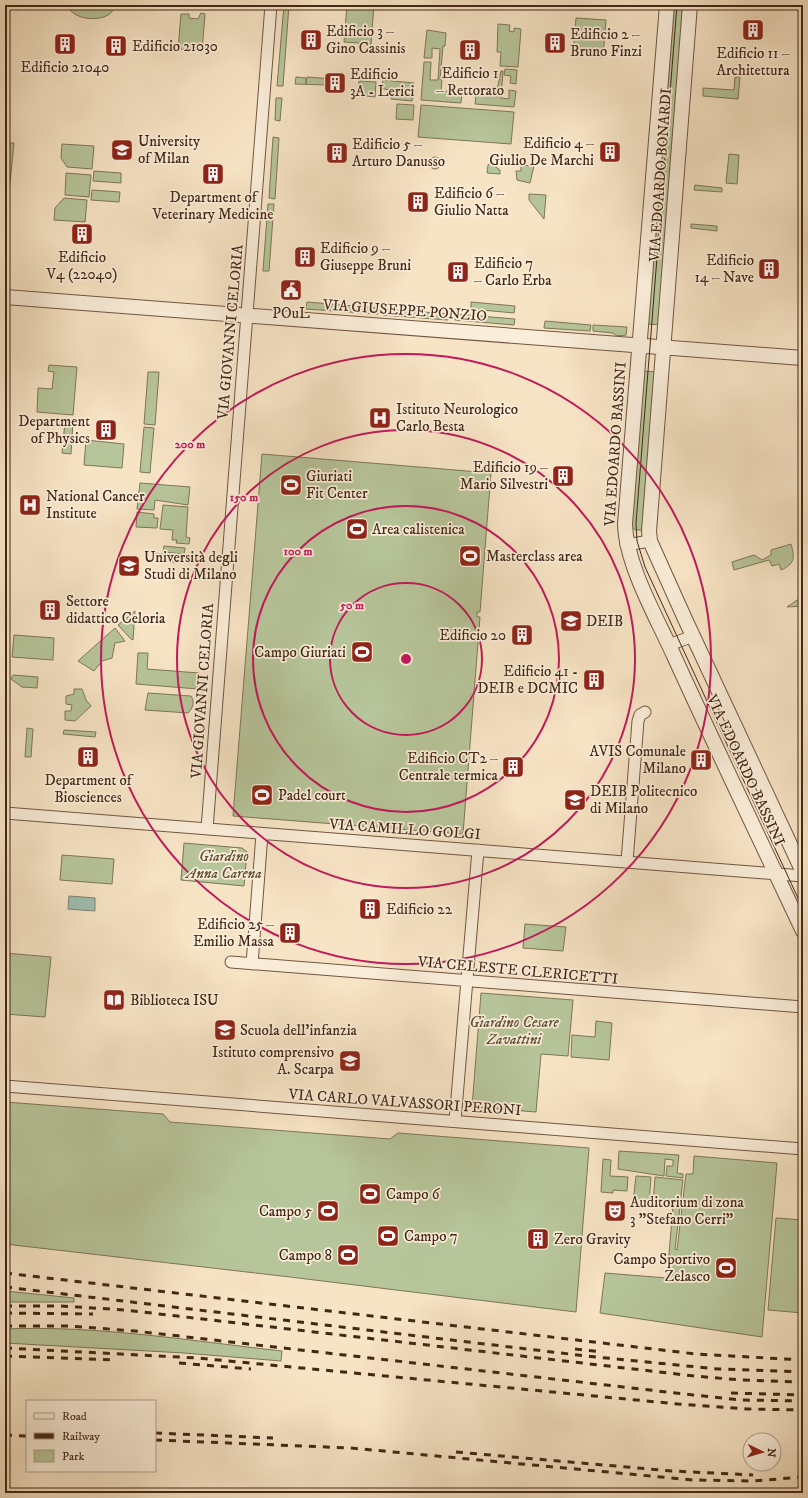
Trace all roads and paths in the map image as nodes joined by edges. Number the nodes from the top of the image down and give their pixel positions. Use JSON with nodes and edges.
{"nodes":[{"id":1,"x":271,"y":5,"type":"edge"},
{"id":2,"x":667,"y":5,"type":"edge"},
{"id":3,"x":690,"y":5,"type":"edge"},
{"id":4,"x":5,"y":297,"type":"edge"},
{"id":5,"x":248,"y":316,"type":"junction"},
{"id":6,"x":640,"y":345,"type":"junction"},
{"id":7,"x":664,"y":347,"type":"junction"},
{"id":8,"x":803,"y":358,"type":"edge"},
{"id":9,"x":650,"y":541,"type":"junction"},
{"id":10,"x":626,"y":545,"type":"junction"},
{"id":11,"x":693,"y":636,"type":"junction"},
{"id":12,"x":669,"y":645,"type":"junction"},
{"id":13,"x":645,"y":712,"type":"dead end"},
{"id":14,"x":5,"y":813,"type":"edge"},
{"id":15,"x":207,"y":829,"type":"junction"},
{"id":16,"x":262,"y":834,"type":"junction"},
{"id":17,"x":478,"y":850,"type":"junction"},
{"id":18,"x":627,"y":862,"type":"junction"},
{"id":19,"x":803,"y":872,"type":"edge"},
{"id":20,"x":776,"y":874,"type":"junction"},
{"id":21,"x":803,"y":876,"type":"edge"},
{"id":22,"x":803,"y":931,"type":"edge"},
{"id":23,"x":231,"y":962,"type":"dead end"},
{"id":24,"x":252,"y":964,"type":"junction"},
{"id":25,"x":467,"y":981,"type":"junction"},
{"id":26,"x":803,"y":1007,"type":"edge"},
{"id":27,"x":5,"y":1086,"type":"edge"},
{"id":28,"x":456,"y":1121,"type":"junction"},
{"id":29,"x":803,"y":1149,"type":"edge"}],
"edges":[{"from":1,"to":5,"type":"street","name":"VIA GIOVANNI CELORIA"},
{"from":2,"to":6,"type":"street","name":"VIA EDOARDO BONARDI"},
{"from":3,"to":7,"type":"street","name":"VIA EDOARDO BONARDI"},
{"from":4,"to":5,"type":"street","name":"VIA GIUSEPPE PONZIO"},
{"from":5,"to":6,"type":"street","name":"VIA GIUSEPPE PONZIO"},
{"from":5,"to":15,"type":"street","name":"VIA GIOVANNI CELORIA"},
{"from":6,"to":7,"type":"street","name":"VIA GIUSEPPE PONZIO"},
{"from":6,"to":10,"type":"street","name":"VIA EDOARDO BASSINI"},
{"from":7,"to":8,"type":"street","name":"VIA GIUSEPPE PONZIO"},
{"from":7,"to":9,"type":"street","name":"VIA EDOARDO BASSINI"},
{"from":9,"to":10,"type":"street","name":"VIA EDOARDO BASSINI"},
{"from":9,"to":11,"type":"street","name":"VIA EDOARDO BASSINI"},
{"from":10,"to":12,"type":"street","name":"VIA EDOARDO BASSINI"},
{"from":11,"to":12,"type":"street"},
{"from":11,"to":19,"type":"street","name":"VIA EDOARDO BASSINI"},
{"from":12,"to":20,"type":"street","name":"VIA EDOARDO BASSINI"},
{"from":13,"to":18,"type":"street"},
{"from":14,"to":15,"type":"street","name":"VIA CAMILLO GOLGI"},
{"from":15,"to":16,"type":"street","name":"VIA CAMILLO GOLGI"},
{"from":16,"to":17,"type":"street","name":"VIA CAMILLO GOLGI"},
{"from":16,"to":24,"type":"street"},
{"from":17,"to":18,"type":"street","name":"VIA CAMILLO GOLGI"},
{"from":17,"to":25,"type":"street"},
{"from":18,"to":20,"type":"street","name":"VIA CAMILLO GOLGI"},
{"from":20,"to":21,"type":"street","name":"VIA CAMILLO GOLGI"},
{"from":20,"to":22,"type":"street","name":"VIA EDOARDO BASSINI"},
{"from":23,"to":24,"type":"street","name":"VIA CELESTE CLERICETTI"},
{"from":24,"to":25,"type":"street","name":"VIA CELESTE CLERICETTI"},
{"from":25,"to":26,"type":"street","name":"VIA CELESTE CLERICETTI"},
{"from":25,"to":28,"type":"street"},
{"from":27,"to":28,"type":"street","name":"VIA CARLO VALVASSORI PERONI"},
{"from":28,"to":29,"type":"street","name":"VIA CARLO VALVASSORI PERONI"}]}
